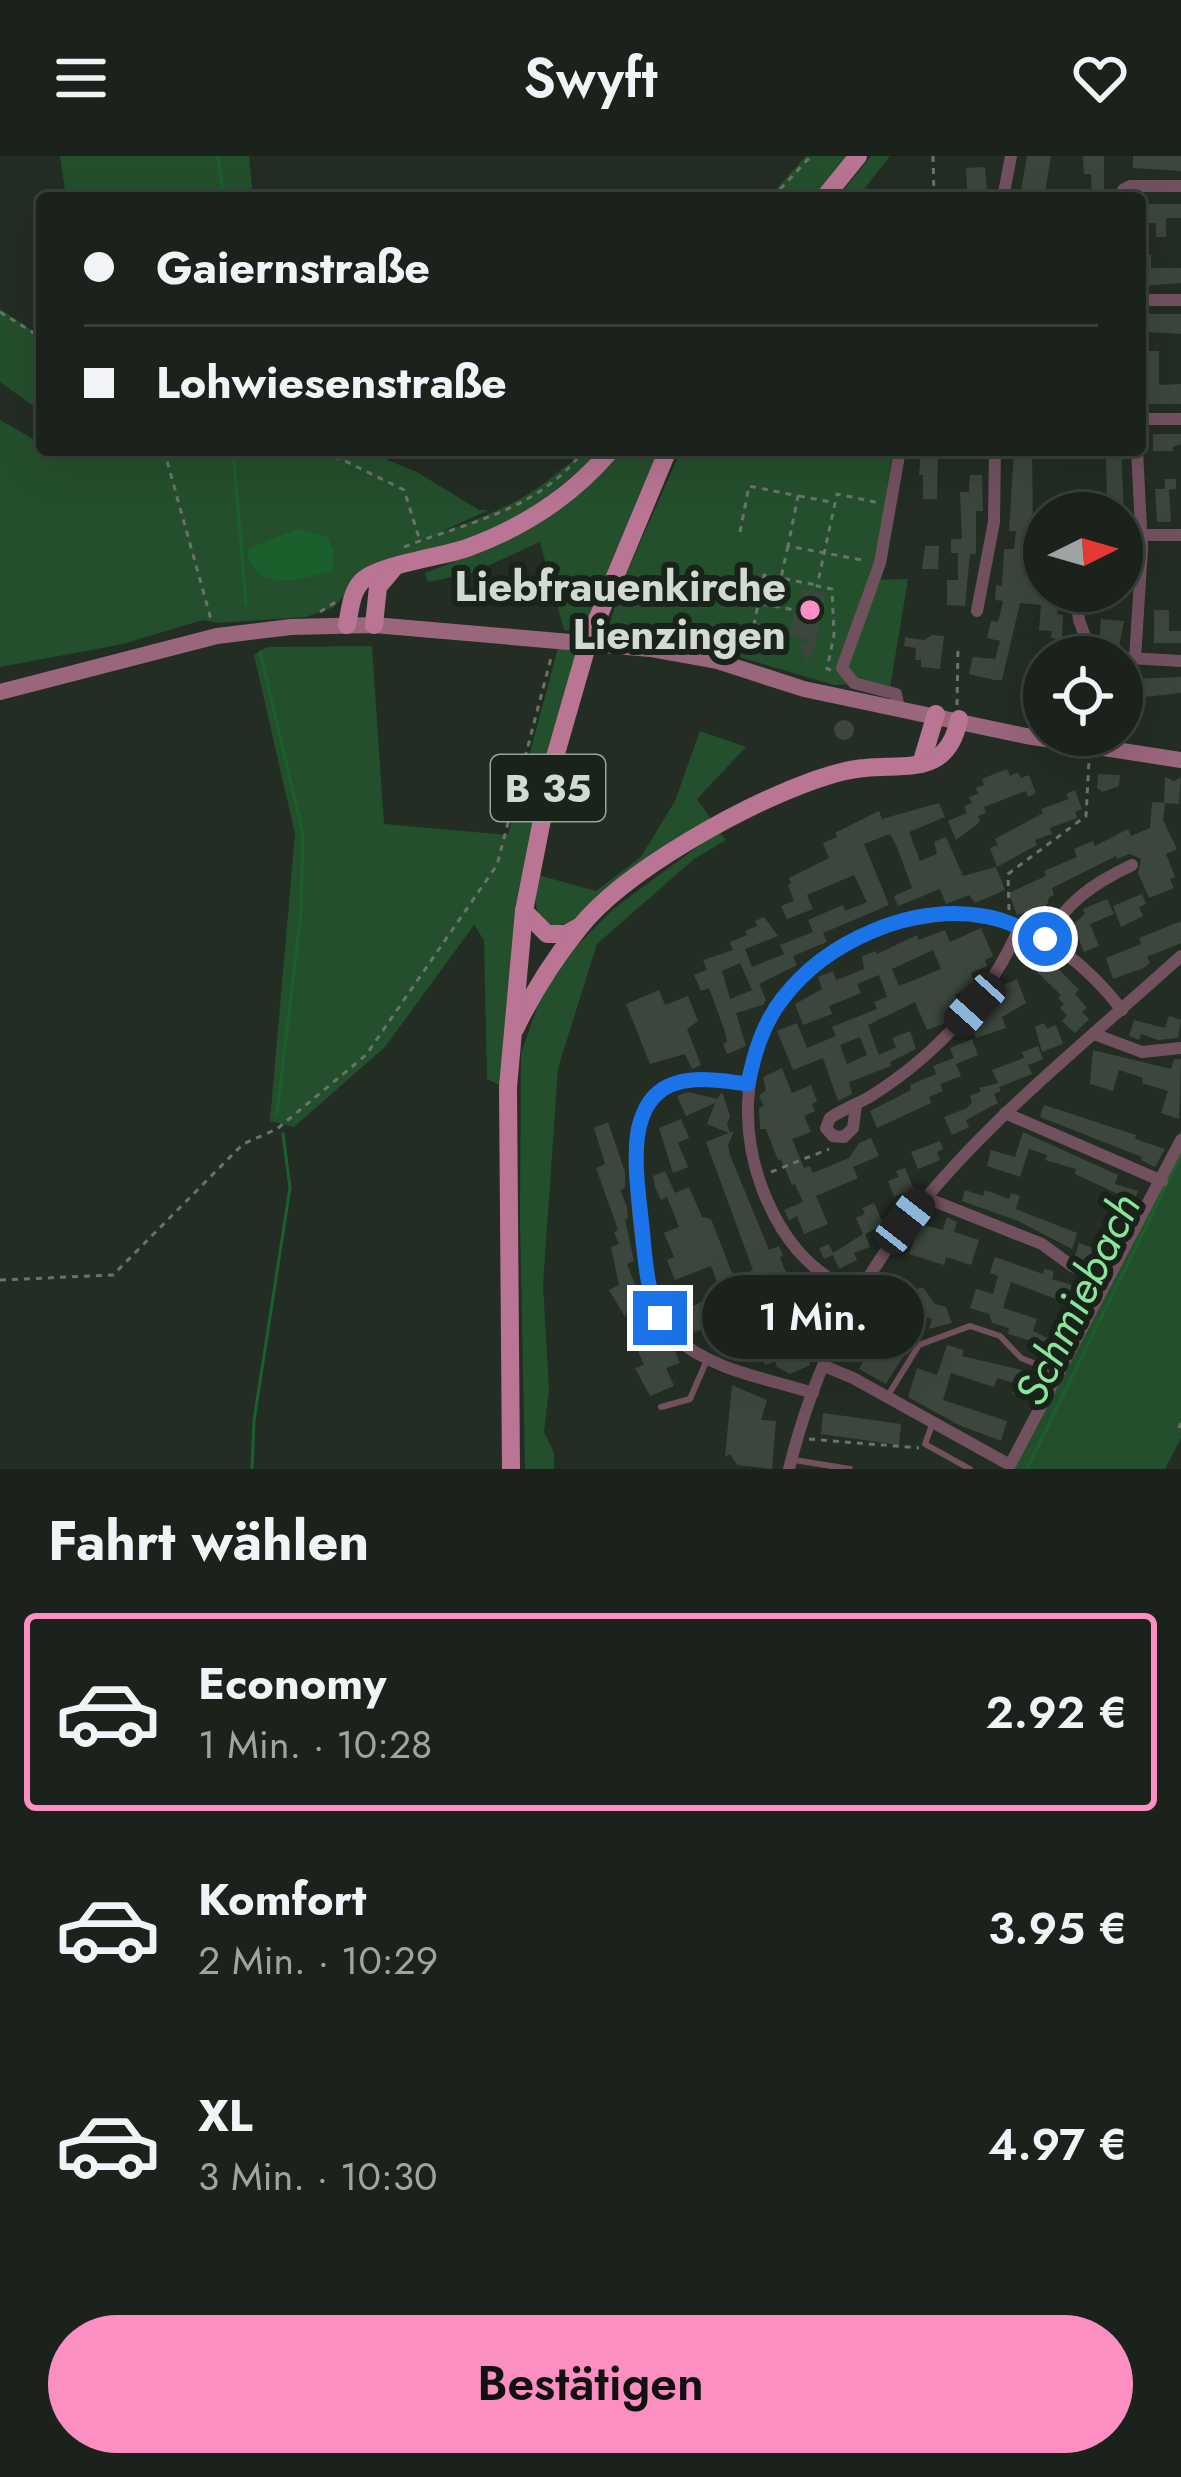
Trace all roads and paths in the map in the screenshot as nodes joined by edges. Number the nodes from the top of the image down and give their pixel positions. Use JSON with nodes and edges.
{"nodes":[{"id":1,"x":811,"y":156,"type":"edge"},
{"id":2,"x":859,"y":156,"type":"edge"},
{"id":3,"x":933,"y":156,"type":"edge"},
{"id":4,"x":1011,"y":156,"type":"edge"},
{"id":5,"x":1181,"y":186,"type":"edge"},
{"id":6,"x":778,"y":192,"type":"edge"},
{"id":7,"x":829,"y":192,"type":"edge"},
{"id":8,"x":934,"y":192,"type":"edge"},
{"id":9,"x":1004,"y":192,"type":"edge"},
{"id":10,"x":1123,"y":192,"type":"edge"},
{"id":11,"x":1146,"y":300,"type":"edge"},
{"id":12,"x":1181,"y":300,"type":"edge"},
{"id":13,"x":0,"y":312,"type":"edge"},
{"id":14,"x":36,"y":334,"type":"edge"},
{"id":15,"x":1146,"y":419,"type":"edge"},
{"id":16,"x":1181,"y":419,"type":"edge"},
{"id":17,"x":166,"y":456,"type":"edge"},
{"id":18,"x":330,"y":456,"type":"edge"},
{"id":19,"x":578,"y":456,"type":"edge"},
{"id":20,"x":605,"y":456,"type":"edge"},
{"id":21,"x":665,"y":456,"type":"edge"},
{"id":22,"x":899,"y":456,"type":"edge"},
{"id":23,"x":995,"y":456,"type":"edge"},
{"id":24,"x":1137,"y":456,"type":"edge"},
{"id":25,"x":1139,"y":492,"type":"edge"},
{"id":26,"x":798,"y":496,"type":"junction"},
{"id":27,"x":835,"y":502,"type":"junction"},
{"id":28,"x":893,"y":506,"type":"junction"},
{"id":29,"x":740,"y":532,"type":"dead end"},
{"id":30,"x":1143,"y":535,"type":"edge"},
{"id":31,"x":1181,"y":535,"type":"edge"},
{"id":32,"x":421,"y":541,"type":"junction"},
{"id":33,"x":788,"y":546,"type":"junction"},
{"id":34,"x":400,"y":549,"type":"dead end"},
{"id":35,"x":824,"y":553,"type":"junction"},
{"id":36,"x":880,"y":563,"type":"junction"},
{"id":37,"x":393,"y":568,"type":"junction"},
{"id":38,"x":781,"y":578,"type":"junction"},
{"id":39,"x":818,"y":586,"type":"junction"},
{"id":40,"x":758,"y":603,"type":"junction"},
{"id":41,"x":795,"y":610,"type":"dead end"},
{"id":42,"x":977,"y":611,"type":"dead end"},
{"id":43,"x":347,"y":625,"type":"junction"},
{"id":44,"x":374,"y":625,"type":"junction"},
{"id":45,"x":217,"y":636,"type":"junction"},
{"id":46,"x":556,"y":640,"type":"junction"},
{"id":47,"x":958,"y":647,"type":"dead end"},
{"id":48,"x":749,"y":650,"type":"dead end"},
{"id":49,"x":1143,"y":659,"type":"edge"},
{"id":50,"x":1181,"y":661,"type":"edge"},
{"id":51,"x":844,"y":675,"type":"junction"},
{"id":52,"x":0,"y":692,"type":"edge"},
{"id":53,"x":899,"y":708,"type":"junction"},
{"id":54,"x":950,"y":717,"type":"junction"},
{"id":55,"x":1023,"y":733,"type":"edge"},
{"id":56,"x":1143,"y":755,"type":"edge"},
{"id":57,"x":1092,"y":756,"type":"edge"},
{"id":58,"x":1181,"y":760,"type":"edge"},
{"id":59,"x":1132,"y":865,"type":"dead end"},
{"id":60,"x":524,"y":911,"type":"junction"},
{"id":61,"x":580,"y":926,"type":"junction"},
{"id":62,"x":1015,"y":926,"type":"junction"},
{"id":63,"x":1045,"y":939,"type":"junction"},
{"id":64,"x":1181,"y":956,"type":"edge"},
{"id":65,"x":1122,"y":1010,"type":"junction"},
{"id":66,"x":1094,"y":1034,"type":"junction"},
{"id":67,"x":510,"y":1039,"type":"junction"},
{"id":68,"x":1181,"y":1048,"type":"edge"},
{"id":69,"x":748,"y":1084,"type":"junction"},
{"id":70,"x":856,"y":1105,"type":"junction"},
{"id":71,"x":1005,"y":1113,"type":"junction"},
{"id":72,"x":838,"y":1138,"type":"junction"},
{"id":73,"x":1181,"y":1140,"type":"edge"},
{"id":74,"x":758,"y":1177,"type":"junction"},
{"id":75,"x":1162,"y":1181,"type":"junction"},
{"id":76,"x":924,"y":1197,"type":"junction"},
{"id":77,"x":0,"y":1280,"type":"edge"},
{"id":78,"x":1107,"y":1280,"type":"junction"},
{"id":79,"x":856,"y":1294,"type":"junction"},
{"id":80,"x":707,"y":1358,"type":"junction"},
{"id":81,"x":824,"y":1366,"type":"junction"},
{"id":82,"x":1058,"y":1373,"type":"junction"},
{"id":83,"x":813,"y":1393,"type":"junction"},
{"id":84,"x":887,"y":1397,"type":"junction"},
{"id":85,"x":661,"y":1407,"type":"dead end"},
{"id":86,"x":933,"y":1422,"type":"junction"},
{"id":87,"x":798,"y":1438,"type":"junction"},
{"id":88,"x":926,"y":1444,"type":"junction"},
{"id":89,"x":790,"y":1464,"type":"edge"},
{"id":90,"x":511,"y":1469,"type":"edge"},
{"id":91,"x":850,"y":1469,"type":"edge"},
{"id":92,"x":970,"y":1469,"type":"edge"}],
"edges":[{"from":1,"to":6,"type":"path"},
{"from":2,"to":7,"type":"main road"},
{"from":3,"to":8,"type":"path"},
{"from":4,"to":9,"type":"street"},
{"from":5,"to":10,"type":"street"},
{"from":11,"to":12,"type":"street"},
{"from":13,"to":14,"type":"path"},
{"from":15,"to":16,"type":"street"},
{"from":17,"to":45,"type":"path"},
{"from":18,"to":32,"type":"path"},
{"from":19,"to":32,"type":"path"},
{"from":20,"to":37,"type":"main road"},
{"from":21,"to":60,"type":"main road","number":"B 35"},
{"from":22,"to":28,"type":"street"},
{"from":23,"to":42,"type":"street"},
{"from":24,"to":25,"type":"street"},
{"from":26,"to":27,"type":"path"},
{"from":26,"to":29,"type":"path"},
{"from":26,"to":33,"type":"path"},
{"from":27,"to":28,"type":"path"},
{"from":27,"to":35,"type":"path"},
{"from":28,"to":36,"type":"street"},
{"from":30,"to":31,"type":"street"},
{"from":32,"to":34,"type":"path"},
{"from":33,"to":35,"type":"path"},
{"from":33,"to":38,"type":"path"},
{"from":35,"to":36,"type":"path"},
{"from":35,"to":39,"type":"path"},
{"from":36,"to":51,"type":"street"},
{"from":37,"to":43,"type":"main road"},
{"from":37,"to":44,"type":"main road"},
{"from":38,"to":39,"type":"path"},
{"from":38,"to":40,"type":"path"},
{"from":39,"to":51,"type":"path"},
{"from":40,"to":41,"type":"path"},
{"from":40,"to":48,"type":"path"},
{"from":43,"to":44,"type":"main road"},
{"from":43,"to":45,"type":"main road"},
{"from":44,"to":46,"type":"main road"},
{"from":45,"to":52,"type":"main road"},
{"from":46,"to":53,"type":"main road"},
{"from":46,"to":77,"type":"path"},
{"from":47,"to":54,"type":"path"},
{"from":49,"to":50,"type":"street"},
{"from":51,"to":53,"type":"street"},
{"from":53,"to":54,"type":"main road"},
{"from":54,"to":55,"type":"main road"},
{"from":54,"to":61,"type":"main road"},
{"from":56,"to":58,"type":"main road"},
{"from":57,"to":62,"type":"path"},
{"from":59,"to":63,"type":"street"},
{"from":60,"to":61,"type":"main road"},
{"from":60,"to":67,"type":"main road","number":"B 35"},
{"from":61,"to":67,"type":"main road"},
{"from":62,"to":63,"type":"street"},
{"from":62,"to":69,"type":"street"},
{"from":62,"to":70,"type":"street"},
{"from":63,"to":65,"type":"street"},
{"from":64,"to":65,"type":"street"},
{"from":65,"to":66,"type":"street"},
{"from":66,"to":68,"type":"street"},
{"from":66,"to":71,"type":"street"},
{"from":67,"to":90,"type":"main road","number":"B 35"},
{"from":69,"to":74,"type":"street"},
{"from":69,"to":80,"type":"street"},
{"from":70,"to":72,"type":"street"},
{"from":70,"to":72,"type":"street"},
{"from":71,"to":75,"type":"street"},
{"from":71,"to":76,"type":"street"},
{"from":72,"to":74,"type":"path"},
{"from":73,"to":75,"type":"street"},
{"from":74,"to":79,"type":"street"},
{"from":75,"to":78,"type":"street"},
{"from":76,"to":78,"type":"street"},
{"from":76,"to":79,"type":"street"},
{"from":78,"to":82,"type":"street"},
{"from":79,"to":81,"type":"street"},
{"from":80,"to":83,"type":"street"},
{"from":80,"to":85,"type":"lane"},
{"from":81,"to":83,"type":"street"},
{"from":81,"to":84,"type":"street"},
{"from":82,"to":84,"type":"lane"},
{"from":82,"to":86,"type":"street"},
{"from":83,"to":87,"type":"street"},
{"from":84,"to":86,"type":"street"},
{"from":86,"to":88,"type":"lane"},
{"from":87,"to":88,"type":"path"},
{"from":87,"to":89,"type":"street"},
{"from":88,"to":92,"type":"lane"},
{"from":89,"to":91,"type":"lane"}]}
